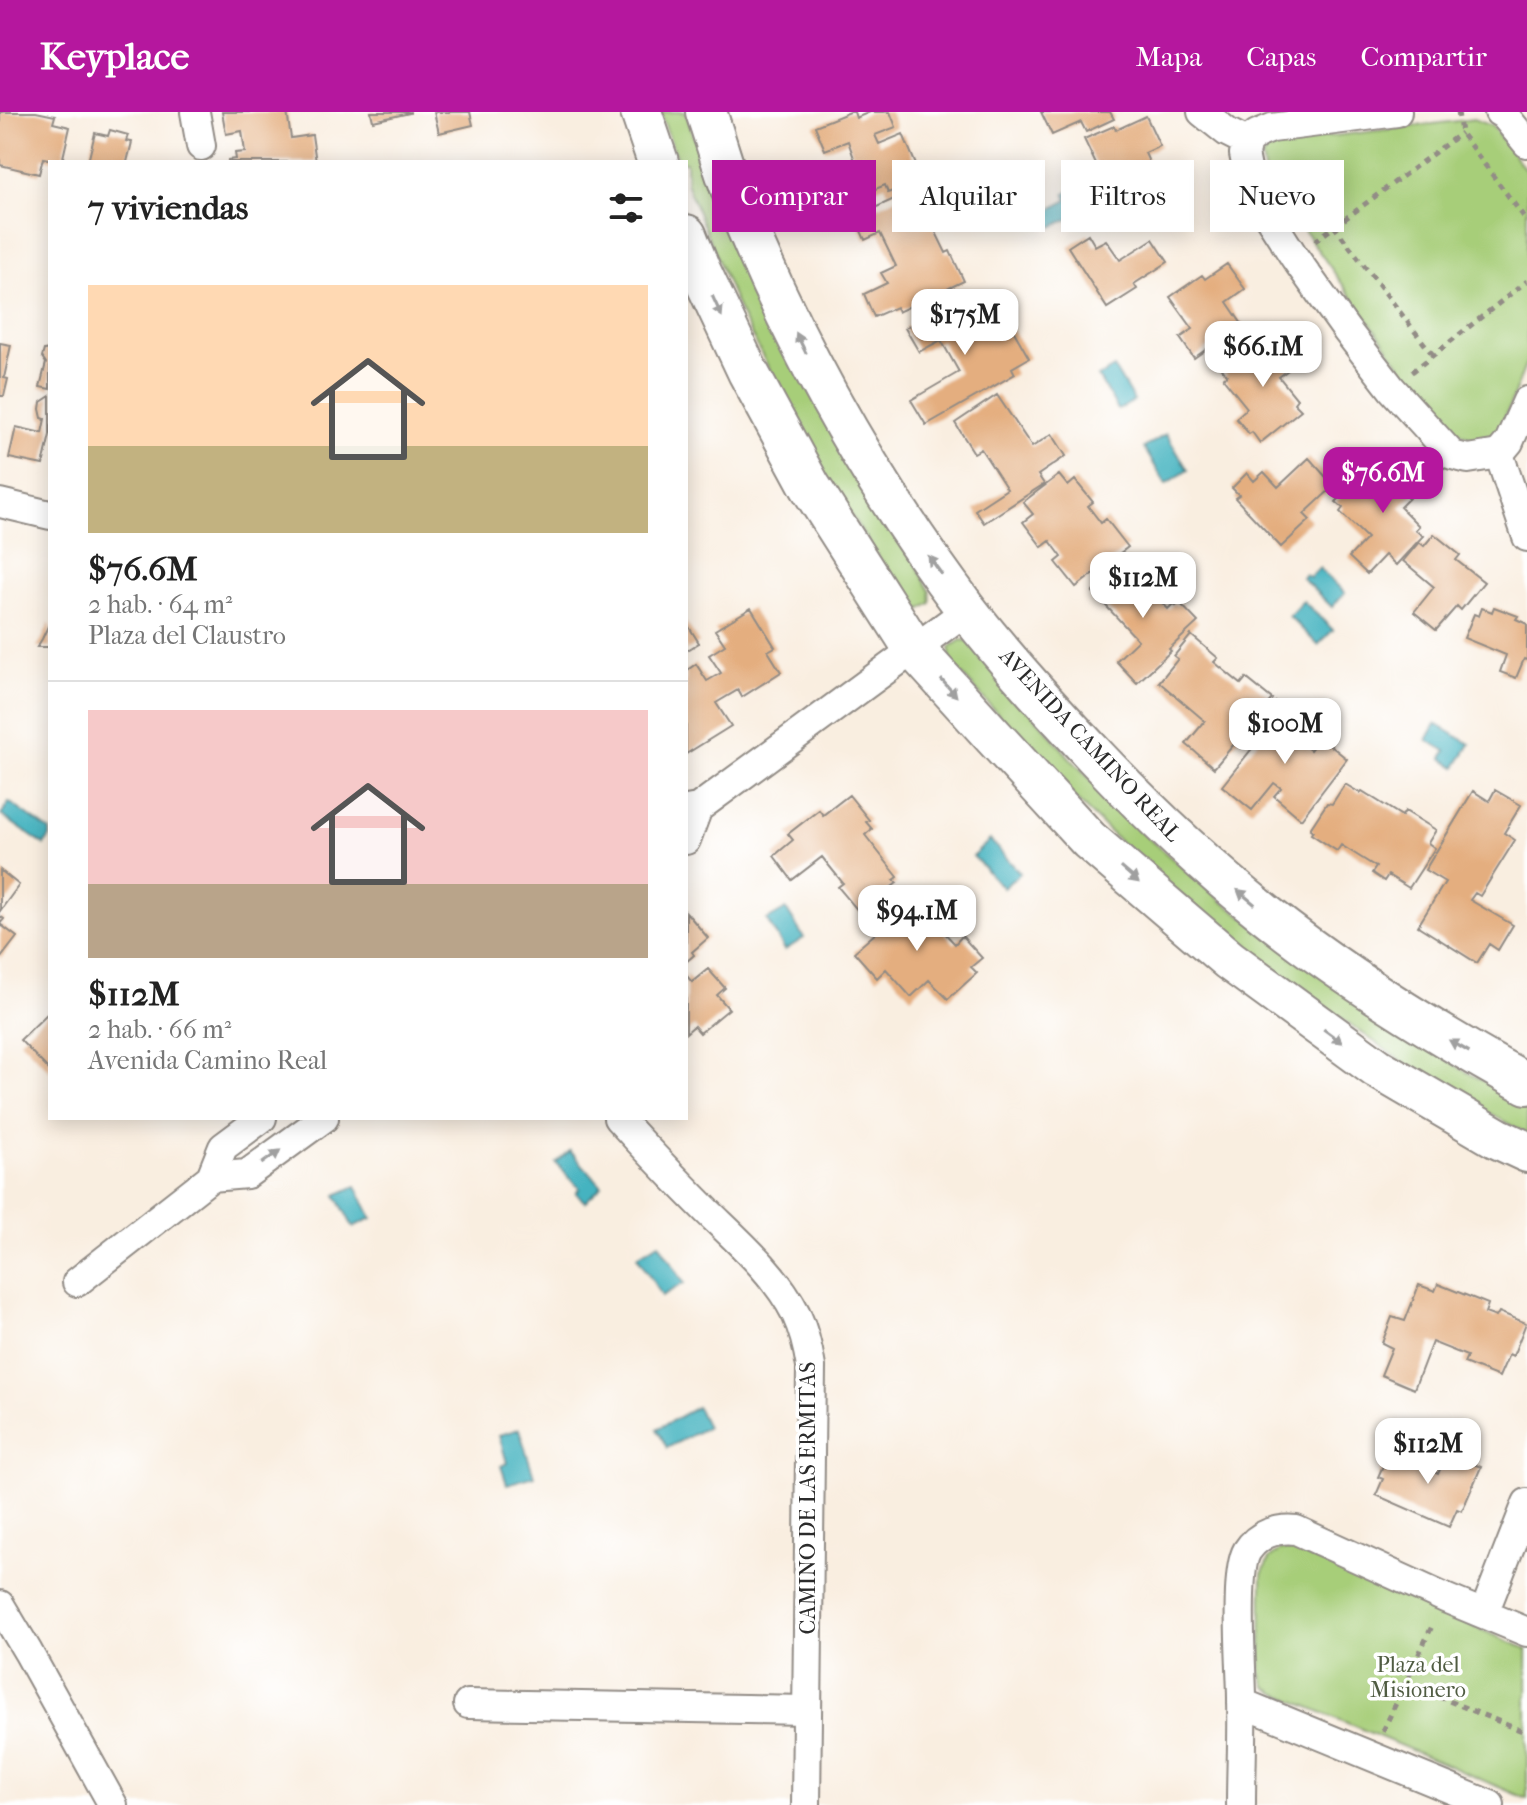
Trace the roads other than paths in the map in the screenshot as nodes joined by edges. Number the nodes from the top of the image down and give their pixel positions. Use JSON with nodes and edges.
{"nodes":[{"id":1,"x":195,"y":112,"type":"edge"},
{"id":2,"x":641,"y":112,"type":"edge"},
{"id":3,"x":706,"y":112,"type":"edge"},
{"id":4,"x":1202,"y":112,"type":"edge"},
{"id":5,"x":1397,"y":112,"type":"edge"},
{"id":6,"x":1499,"y":112,"type":"edge"},
{"id":7,"x":1247,"y":142,"type":"junction"},
{"id":8,"x":1527,"y":143,"type":"edge"},
{"id":9,"x":201,"y":146,"type":"dead end"},
{"id":10,"x":657,"y":160,"type":"edge"},
{"id":11,"x":688,"y":240,"type":"edge"},
{"id":12,"x":1527,"y":401,"type":"edge"},
{"id":13,"x":1499,"y":454,"type":"junction"},
{"id":14,"x":0,"y":503,"type":"edge"},
{"id":15,"x":48,"y":515,"type":"edge"},
{"id":16,"x":1527,"y":537,"type":"edge"},
{"id":17,"x":967,"y":610,"type":"junction"},
{"id":18,"x":914,"y":649,"type":"junction"},
{"id":19,"x":692,"y":809,"type":"edge"},
{"id":20,"x":688,"y":830,"type":"edge"},
{"id":21,"x":1527,"y":1084,"type":"edge"},
{"id":22,"x":259,"y":1120,"type":"edge"},
{"id":23,"x":321,"y":1120,"type":"edge"},
{"id":24,"x":620,"y":1120,"type":"edge"},
{"id":25,"x":1527,"y":1152,"type":"edge"},
{"id":26,"x":211,"y":1177,"type":"junction"},
{"id":27,"x":77,"y":1282,"type":"dead end"},
{"id":28,"x":1527,"y":1503,"type":"edge"},
{"id":29,"x":0,"y":1605,"type":"edge"},
{"id":30,"x":1484,"y":1613,"type":"junction"},
{"id":31,"x":1527,"y":1632,"type":"edge"},
{"id":32,"x":1242,"y":1703,"type":"junction"},
{"id":33,"x":468,"y":1704,"type":"dead end"},
{"id":34,"x":807,"y":1710,"type":"junction"},
{"id":35,"x":113,"y":1805,"type":"edge"},
{"id":36,"x":806,"y":1805,"type":"edge"},
{"id":37,"x":1241,"y":1805,"type":"edge"},
{"id":38,"x":1490,"y":1805,"type":"edge"}],
"edges":[{"from":1,"to":9,"type":"street"},
{"from":2,"to":10,"type":"main road"},
{"from":17,"to":3,"type":"main road","name":"AVENIDA CAMINO REAL","one_way":true},
{"from":4,"to":7,"type":"street"},
{"from":5,"to":7,"type":"street"},
{"from":6,"to":8,"type":"street"},
{"from":7,"to":13,"type":"street"},
{"from":11,"to":18,"type":"main road","one_way":true},
{"from":12,"to":13,"type":"street"},
{"from":13,"to":16,"type":"street"},
{"from":14,"to":15,"type":"street"},
{"from":17,"to":18,"type":"street"},
{"from":21,"to":17,"type":"main road","name":"AVENIDA CAMINO REAL","one_way":true},
{"from":18,"to":19,"type":"street"},
{"from":18,"to":25,"type":"main road","one_way":true},
{"from":19,"to":20,"type":"street"},
{"from":22,"to":26,"type":"street"},
{"from":26,"to":23,"type":"street","one_way":true},
{"from":24,"to":34,"type":"street","name":"CAMINO DE LAS ERMITAS"},
{"from":26,"to":27,"type":"street"},
{"from":28,"to":30,"type":"street"},
{"from":29,"to":35,"type":"street"},
{"from":30,"to":31,"type":"street"},
{"from":30,"to":32,"type":"street"},
{"from":32,"to":37,"type":"street"},
{"from":32,"to":38,"type":"street"},
{"from":33,"to":34,"type":"street"},
{"from":34,"to":36,"type":"street","name":"CAMINO DE LAS ERMITAS"}]}
